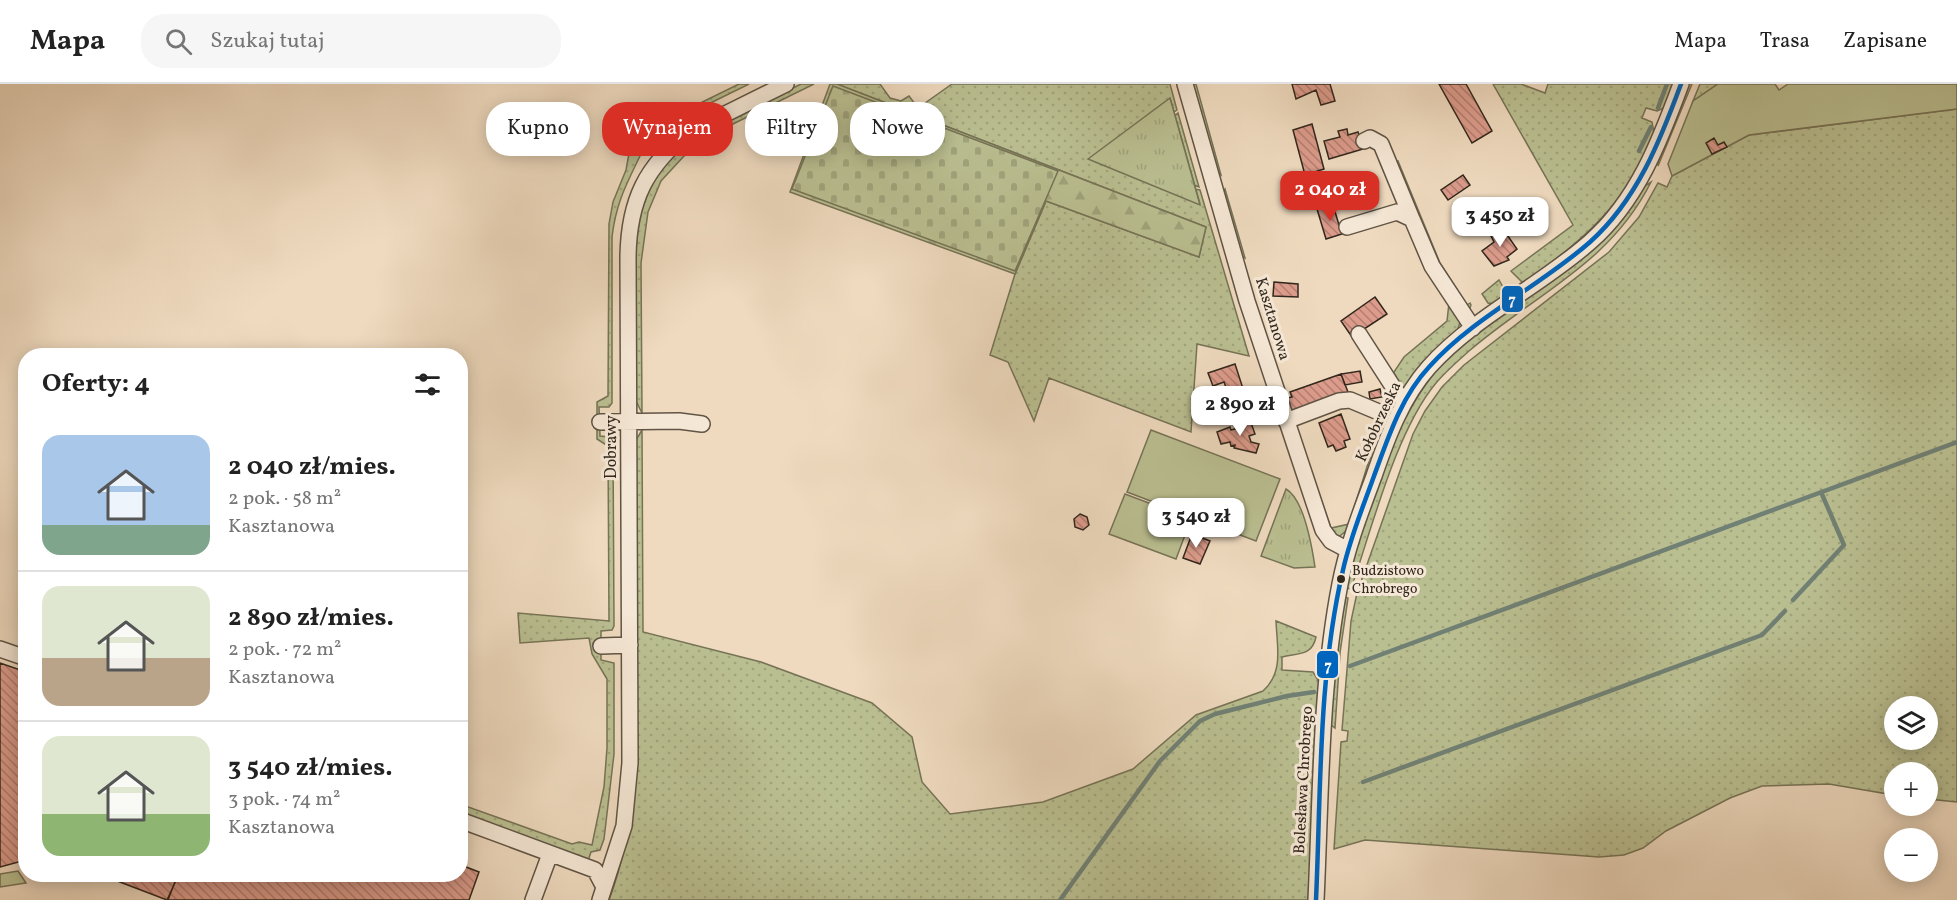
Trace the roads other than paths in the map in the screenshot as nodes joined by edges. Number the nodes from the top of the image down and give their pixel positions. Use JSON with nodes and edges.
{"nodes":[{"id":1,"x":786,"y":84,"type":"edge"},
{"id":2,"x":1185,"y":84,"type":"edge"},
{"id":3,"x":1681,"y":84,"type":"edge"},
{"id":4,"x":733,"y":110,"type":"edge"},
{"id":5,"x":1364,"y":141,"type":"dead end"},
{"id":6,"x":663,"y":156,"type":"edge"},
{"id":7,"x":1412,"y":219,"type":"junction"},
{"id":8,"x":1347,"y":227,"type":"dead end"},
{"id":9,"x":1473,"y":328,"type":"junction"},
{"id":10,"x":1359,"y":334,"type":"dead end"},
{"id":11,"x":1406,"y":400,"type":"junction"},
{"id":12,"x":1381,"y":413,"type":"dead end"},
{"id":13,"x":1286,"y":421,"type":"junction"},
{"id":14,"x":600,"y":422,"type":"dead end"},
{"id":15,"x":630,"y":422,"type":"junction"},
{"id":16,"x":702,"y":424,"type":"dead end"},
{"id":17,"x":1348,"y":550,"type":"junction"},
{"id":18,"x":630,"y":645,"type":"junction"},
{"id":19,"x":601,"y":646,"type":"dead end"},
{"id":20,"x":0,"y":649,"type":"edge"},
{"id":21,"x":18,"y":655,"type":"edge"},
{"id":22,"x":1329,"y":662,"type":"joint"},
{"id":23,"x":468,"y":823,"type":"edge"},
{"id":24,"x":556,"y":856,"type":"junction"},
{"id":25,"x":602,"y":894,"type":"edge"},
{"id":26,"x":533,"y":900,"type":"edge"},
{"id":27,"x":1316,"y":900,"type":"edge"}],
"edges":[{"from":1,"to":4,"type":"street","name":"Dobrawy"},
{"from":2,"to":13,"type":"street","name":"Kasztanowa"},
{"from":3,"to":9,"type":"street","name":"Kołobrzeska"},
{"from":5,"to":7,"type":"street"},
{"from":6,"to":15,"type":"street","name":"Dobrawy"},
{"from":7,"to":8,"type":"street"},
{"from":7,"to":9,"type":"street"},
{"from":9,"to":11,"type":"street","name":"Kołobrzeska"},
{"from":10,"to":11,"type":"street"},
{"from":11,"to":17,"type":"street","name":"Kołobrzeska"},
{"from":12,"to":13,"type":"street"},
{"from":13,"to":17,"type":"street","name":"Kasztanowa"},
{"from":14,"to":15,"type":"street"},
{"from":15,"to":16,"type":"street"},
{"from":15,"to":18,"type":"street","name":"Dobrawy"},
{"from":17,"to":22,"type":"street","name":"Kołobrzeska"},
{"from":18,"to":19,"type":"street"},
{"from":18,"to":25,"type":"street","name":"Dobrawy"},
{"from":20,"to":21,"type":"street"},
{"from":22,"to":27,"type":"street","name":"Bolesława Chrobrego"},
{"from":23,"to":24,"type":"street","name":"Dobrawy"},
{"from":24,"to":25,"type":"street","name":"Dobrawy"},
{"from":24,"to":26,"type":"street"}]}
